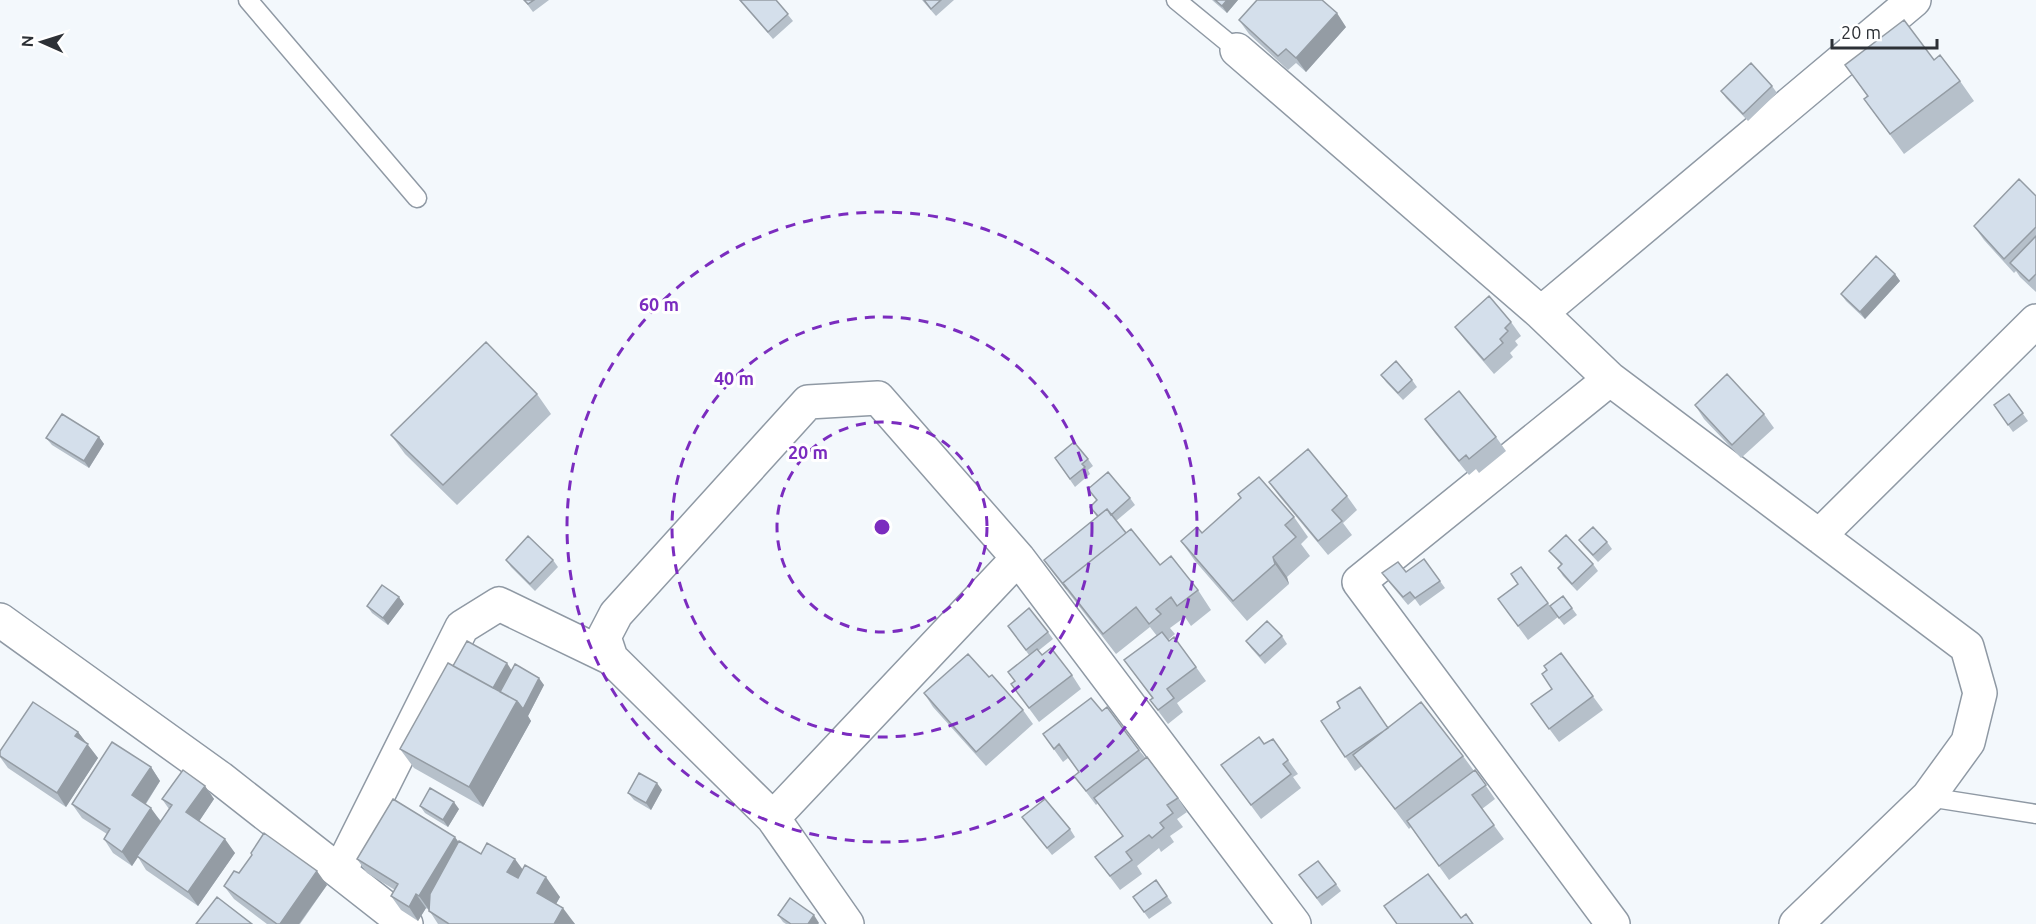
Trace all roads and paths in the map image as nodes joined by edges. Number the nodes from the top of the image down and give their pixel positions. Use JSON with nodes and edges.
{"nodes":[{"id":1,"x":248,"y":0,"type":"edge"},
{"id":2,"x":1176,"y":0,"type":"edge"},
{"id":3,"x":1914,"y":0,"type":"edge"},
{"id":4,"x":1237,"y":50,"type":"joint"},
{"id":5,"x":417,"y":198,"type":"dead end"},
{"id":6,"x":1541,"y":314,"type":"junction"},
{"id":7,"x":2036,"y":321,"type":"edge"},
{"id":8,"x":1610,"y":379,"type":"junction"},
{"id":9,"x":1819,"y":536,"type":"junction"},
{"id":10,"x":1018,"y":558,"type":"junction"},
{"id":11,"x":0,"y":620,"type":"edge"},
{"id":12,"x":611,"y":658,"type":"junction"},
{"id":13,"x":1928,"y":797,"type":"junction"},
{"id":14,"x":2036,"y":814,"type":"edge"},
{"id":15,"x":772,"y":818,"type":"junction"},
{"id":16,"x":340,"y":871,"type":"junction"},
{"id":17,"x":406,"y":924,"type":"edge"},
{"id":18,"x":847,"y":924,"type":"edge"},
{"id":19,"x":1294,"y":924,"type":"edge"},
{"id":20,"x":1613,"y":924,"type":"edge"},
{"id":21,"x":1796,"y":924,"type":"edge"}],
"edges":[{"from":1,"to":5,"type":"lane"},
{"from":2,"to":4,"type":"lane"},
{"from":3,"to":6,"type":"street"},
{"from":4,"to":6,"type":"street"},
{"from":6,"to":8,"type":"street"},
{"from":7,"to":9,"type":"street"},
{"from":8,"to":9,"type":"street"},
{"from":8,"to":20,"type":"street"},
{"from":9,"to":13,"type":"street"},
{"from":10,"to":12,"type":"street"},
{"from":10,"to":15,"type":"street"},
{"from":10,"to":19,"type":"street"},
{"from":11,"to":16,"type":"street"},
{"from":12,"to":15,"type":"street"},
{"from":12,"to":16,"type":"street"},
{"from":13,"to":14,"type":"lane"},
{"from":13,"to":21,"type":"street"},
{"from":15,"to":18,"type":"street"},
{"from":16,"to":17,"type":"street"}]}
